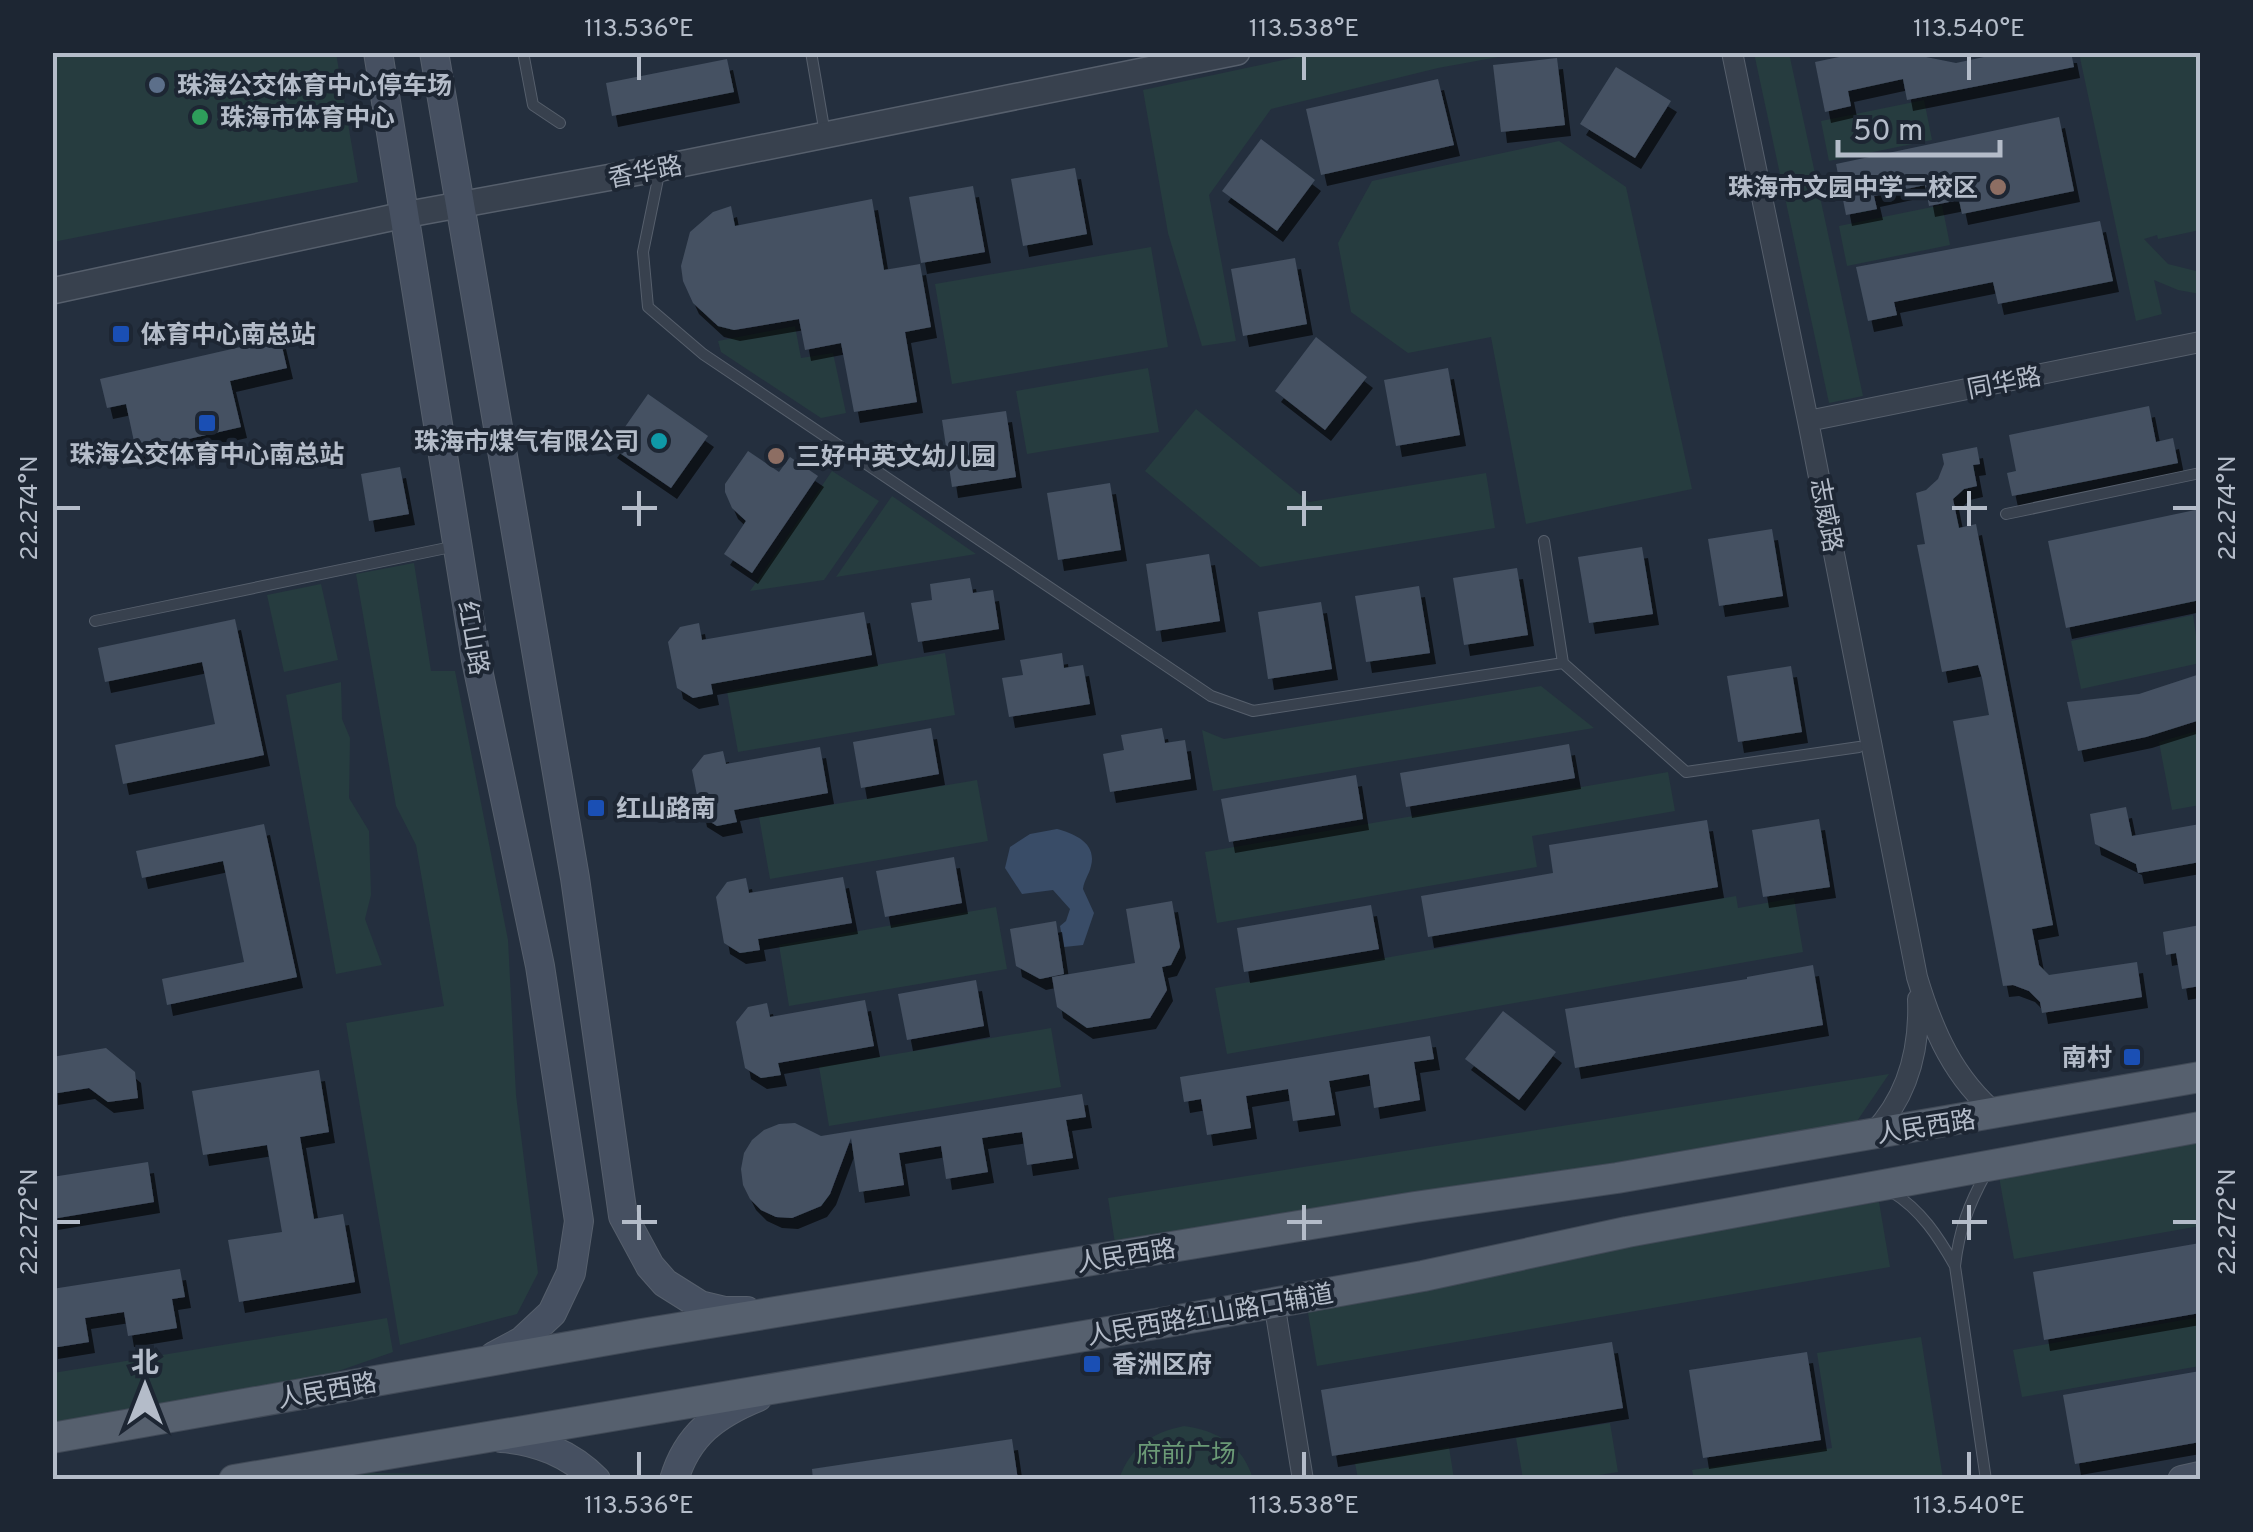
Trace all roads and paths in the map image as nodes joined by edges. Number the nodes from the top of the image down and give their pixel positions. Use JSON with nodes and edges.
{"nodes":[{"id":1,"x":378,"y":52,"type":"edge"},
{"id":2,"x":434,"y":52,"type":"edge"},
{"id":3,"x":523,"y":52,"type":"edge"},
{"id":4,"x":811,"y":52,"type":"edge"},
{"id":5,"x":1237,"y":52,"type":"edge"},
{"id":6,"x":1732,"y":52,"type":"edge"},
{"id":7,"x":1129,"y":63,"type":"edge"},
{"id":8,"x":560,"y":124,"type":"dead end"},
{"id":9,"x":825,"y":135,"type":"junction"},
{"id":10,"x":660,"y":168,"type":"junction"},
{"id":11,"x":461,"y":205,"type":"junction"},
{"id":12,"x":404,"y":215,"type":"junction"},
{"id":13,"x":52,"y":291,"type":"edge"},
{"id":14,"x":2200,"y":342,"type":"edge"},
{"id":15,"x":1808,"y":421,"type":"junction"},
{"id":16,"x":2200,"y":472,"type":"edge"},
{"id":17,"x":2006,"y":514,"type":"dead end"},
{"id":18,"x":1544,"y":541,"type":"dead end"},
{"id":19,"x":458,"y":546,"type":"junction"},
{"id":20,"x":94,"y":621,"type":"dead end"},
{"id":21,"x":1564,"y":663,"type":"junction"},
{"id":22,"x":1859,"y":747,"type":"dead end"},
{"id":23,"x":1917,"y":978,"type":"junction"},
{"id":24,"x":2200,"y":1075,"type":"edge"},
{"id":25,"x":1998,"y":1114,"type":"junction"},
{"id":26,"x":2200,"y":1127,"type":"edge"},
{"id":27,"x":1871,"y":1135,"type":"junction"},
{"id":28,"x":1990,"y":1166,"type":"junction"},
{"id":29,"x":1882,"y":1187,"type":"junction"},
{"id":30,"x":1627,"y":1232,"type":"joint"},
{"id":31,"x":1955,"y":1266,"type":"junction"},
{"id":32,"x":1274,"y":1302,"type":"junction"},
{"id":33,"x":784,"y":1310,"type":"junction"},
{"id":34,"x":474,"y":1364,"type":"junction"},
{"id":35,"x":792,"y":1387,"type":"junction"},
{"id":36,"x":52,"y":1438,"type":"edge"},
{"id":37,"x":489,"y":1438,"type":"junction"},
{"id":38,"x":2200,"y":1476,"type":"edge"},
{"id":39,"x":234,"y":1480,"type":"edge"},
{"id":40,"x":596,"y":1480,"type":"edge"},
{"id":41,"x":674,"y":1480,"type":"edge"},
{"id":42,"x":1303,"y":1480,"type":"edge"},
{"id":43,"x":1986,"y":1480,"type":"edge"},
{"id":44,"x":2182,"y":1480,"type":"edge"}],
"edges":[{"from":1,"to":12,"type":"main road","name":"红山路"},
{"from":2,"to":11,"type":"main road"},
{"from":3,"to":8,"type":"lane"},
{"from":4,"to":9,"type":"lane"},
{"from":5,"to":7,"type":"street","name":"香华路"},
{"from":6,"to":15,"type":"street","name":"志威路"},
{"from":7,"to":9,"type":"street","name":"香华路"},
{"from":9,"to":10,"type":"street","name":"香华路"},
{"from":10,"to":11,"type":"street","name":"香华路"},
{"from":10,"to":21,"type":"lane"},
{"from":11,"to":12,"type":"street","name":"香华路"},
{"from":11,"to":33,"type":"main road"},
{"from":12,"to":13,"type":"street","name":"香华路"},
{"from":12,"to":19,"type":"main road","name":"红山路"},
{"from":14,"to":15,"type":"street","name":"同华路"},
{"from":15,"to":23,"type":"street","name":"志威路"},
{"from":16,"to":17,"type":"lane"},
{"from":18,"to":21,"type":"lane"},
{"from":19,"to":20,"type":"lane"},
{"from":19,"to":34,"type":"main road","name":"红山路"},
{"from":21,"to":22,"type":"lane"},
{"from":23,"to":25,"type":"street","name":"志威路"},
{"from":23,"to":27,"type":"street","name":"志威路"},
{"from":24,"to":25,"type":"main road","name":"人民西路"},
{"from":25,"to":27,"type":"main road","name":"人民西路"},
{"from":26,"to":28,"type":"main road","name":"人民西路"},
{"from":27,"to":33,"type":"main road","name":"人民西路"},
{"from":28,"to":29,"type":"main road","name":"人民西路"},
{"from":28,"to":31,"type":"lane"},
{"from":29,"to":30,"type":"main road","name":"人民西路"},
{"from":29,"to":31,"type":"lane"},
{"from":30,"to":32,"type":"main road","name":"人民西路红山路口辅道"},
{"from":31,"to":43,"type":"lane"},
{"from":32,"to":35,"type":"main road","name":"人民西路红山路口辅道"},
{"from":32,"to":42,"type":"street"},
{"from":33,"to":34,"type":"main road","name":"人民西路"},
{"from":34,"to":36,"type":"main road","name":"人民西路"},
{"from":35,"to":37,"type":"main road"},
{"from":35,"to":41,"type":"main road"},
{"from":37,"to":39,"type":"main road"},
{"from":37,"to":40,"type":"main road"},
{"from":38,"to":44,"type":"main road"}]}
